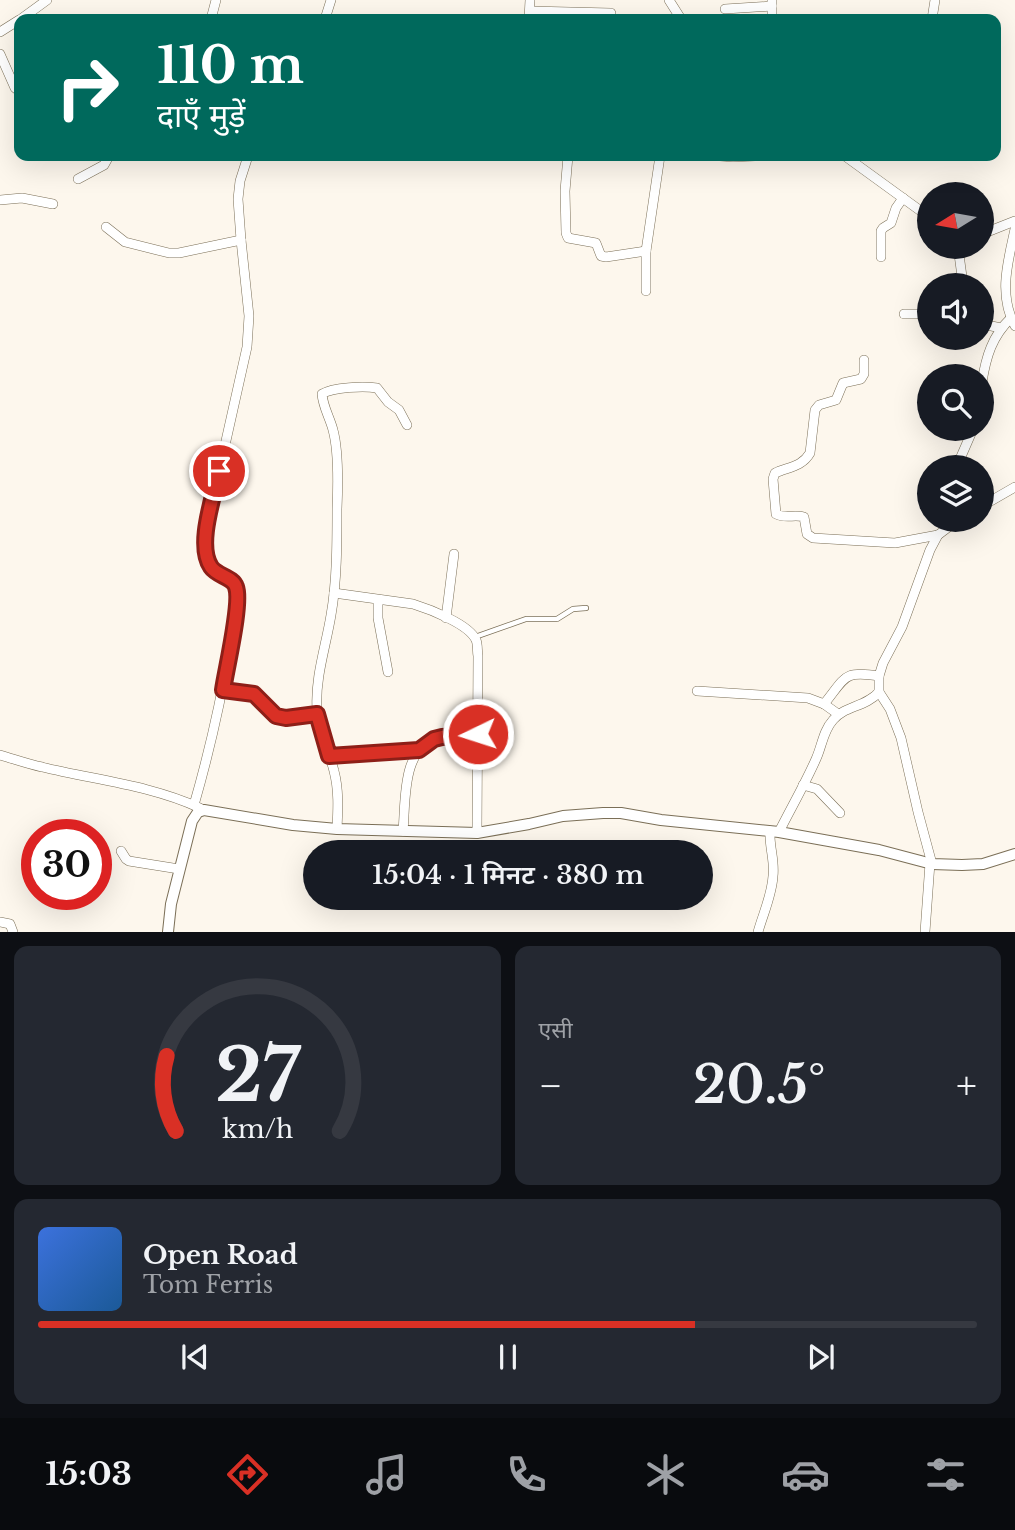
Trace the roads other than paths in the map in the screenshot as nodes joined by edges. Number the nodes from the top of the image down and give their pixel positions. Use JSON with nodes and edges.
{"nodes":[{"id":1,"x":47,"y":0,"type":"edge"},
{"id":2,"x":772,"y":3,"type":"edge"},
{"id":3,"x":725,"y":9,"type":"dead end"},
{"id":4,"x":611,"y":13,"type":"dead end"},
{"id":5,"x":28,"y":14,"type":"edge"},
{"id":6,"x":604,"y":14,"type":"edge"},
{"id":7,"x":0,"y":54,"type":"edge"},
{"id":8,"x":14,"y":86,"type":"edge"},
{"id":9,"x":106,"y":161,"type":"edge"},
{"id":10,"x":246,"y":161,"type":"edge"},
{"id":11,"x":568,"y":161,"type":"edge"},
{"id":12,"x":659,"y":161,"type":"edge"},
{"id":13,"x":852,"y":161,"type":"edge"},
{"id":14,"x":78,"y":179,"type":"dead end"},
{"id":15,"x":903,"y":198,"type":"junction"},
{"id":16,"x":0,"y":200,"type":"edge"},
{"id":17,"x":53,"y":204,"type":"dead end"},
{"id":18,"x":917,"y":208,"type":"edge"},
{"id":19,"x":1015,"y":221,"type":"edge"},
{"id":20,"x":106,"y":227,"type":"dead end"},
{"id":21,"x":994,"y":229,"type":"edge"},
{"id":22,"x":1015,"y":229,"type":"edge"},
{"id":23,"x":241,"y":240,"type":"junction"},
{"id":24,"x":646,"y":251,"type":"junction"},
{"id":25,"x":881,"y":257,"type":"dead end"},
{"id":26,"x":646,"y":291,"type":"dead end"},
{"id":27,"x":904,"y":314,"type":"dead end"},
{"id":28,"x":917,"y":314,"type":"edge"},
{"id":29,"x":1013,"y":322,"type":"edge"},
{"id":30,"x":994,"y":327,"type":"edge"},
{"id":31,"x":1001,"y":328,"type":"junction"},
{"id":32,"x":864,"y":360,"type":"dead end"},
{"id":33,"x":986,"y":364,"type":"edge"},
{"id":34,"x":407,"y":425,"type":"dead end"},
{"id":35,"x":1015,"y":487,"type":"edge"},
{"id":36,"x":994,"y":499,"type":"edge"},
{"id":37,"x":930,"y":532,"type":"edge"},
{"id":38,"x":941,"y":532,"type":"edge"},
{"id":39,"x":454,"y":554,"type":"dead end"},
{"id":40,"x":334,"y":593,"type":"junction"},
{"id":41,"x":378,"y":600,"type":"junction"},
{"id":42,"x":586,"y":608,"type":"dead end"},
{"id":43,"x":446,"y":618,"type":"junction"},
{"id":44,"x":475,"y":638,"type":"junction"},
{"id":45,"x":388,"y":672,"type":"dead end"},
{"id":46,"x":879,"y":676,"type":"junction"},
{"id":47,"x":223,"y":690,"type":"junction"},
{"id":48,"x":697,"y":691,"type":"dead end"},
{"id":49,"x":879,"y":692,"type":"junction"},
{"id":50,"x":824,"y":704,"type":"junction"},
{"id":51,"x":317,"y":714,"type":"junction"},
{"id":52,"x":838,"y":714,"type":"junction"},
{"id":53,"x":478,"y":734,"type":"junction"},
{"id":54,"x":419,"y":750,"type":"junction"},
{"id":55,"x":0,"y":755,"type":"edge"},
{"id":56,"x":329,"y":756,"type":"junction"},
{"id":57,"x":803,"y":786,"type":"junction"},
{"id":58,"x":199,"y":808,"type":"junction"},
{"id":59,"x":840,"y":813,"type":"dead end"},
{"id":60,"x":337,"y":829,"type":"junction"},
{"id":61,"x":403,"y":831,"type":"junction"},
{"id":62,"x":477,"y":832,"type":"junction"},
{"id":63,"x":774,"y":832,"type":"junction"},
{"id":64,"x":121,"y":851,"type":"dead end"},
{"id":65,"x":1015,"y":854,"type":"edge"},
{"id":66,"x":931,"y":864,"type":"junction"},
{"id":67,"x":179,"y":869,"type":"junction"},
{"id":68,"x":0,"y":922,"type":"edge"},
{"id":69,"x":13,"y":932,"type":"edge"},
{"id":70,"x":168,"y":932,"type":"edge"},
{"id":71,"x":758,"y":932,"type":"edge"},
{"id":72,"x":925,"y":932,"type":"edge"}],
"edges":[{"from":1,"to":5,"type":"street"},
{"from":2,"to":3,"type":"street"},
{"from":4,"to":6,"type":"street"},
{"from":7,"to":8,"type":"street"},
{"from":9,"to":14,"type":"street"},
{"from":10,"to":23,"type":"street"},
{"from":11,"to":24,"type":"street"},
{"from":12,"to":24,"type":"street"},
{"from":13,"to":15,"type":"street"},
{"from":15,"to":18,"type":"street"},
{"from":15,"to":25,"type":"street"},
{"from":16,"to":17,"type":"street"},
{"from":19,"to":21,"type":"street"},
{"from":20,"to":23,"type":"street"},
{"from":22,"to":29,"type":"street"},
{"from":23,"to":47,"type":"street"},
{"from":24,"to":26,"type":"street"},
{"from":27,"to":28,"type":"street"},
{"from":29,"to":31,"type":"street"},
{"from":30,"to":31,"type":"street"},
{"from":31,"to":33,"type":"street"},
{"from":32,"to":37,"type":"street"},
{"from":34,"to":40,"type":"street"},
{"from":35,"to":36,"type":"street"},
{"from":38,"to":46,"type":"street"},
{"from":39,"to":43,"type":"street"},
{"from":40,"to":41,"type":"street"},
{"from":40,"to":51,"type":"street"},
{"from":41,"to":43,"type":"street"},
{"from":41,"to":45,"type":"street"},
{"from":42,"to":44,"type":"lane"},
{"from":43,"to":44,"type":"street"},
{"from":44,"to":53,"type":"street"},
{"from":46,"to":49,"type":"street"},
{"from":46,"to":50,"type":"street"},
{"from":47,"to":51,"type":"street"},
{"from":47,"to":58,"type":"street"},
{"from":48,"to":50,"type":"street"},
{"from":49,"to":52,"type":"street"},
{"from":49,"to":66,"type":"street"},
{"from":50,"to":52,"type":"street"},
{"from":51,"to":56,"type":"street"},
{"from":52,"to":57,"type":"street"},
{"from":53,"to":54,"type":"street"},
{"from":53,"to":62,"type":"street"},
{"from":54,"to":56,"type":"street"},
{"from":54,"to":61,"type":"street"},
{"from":55,"to":58,"type":"street"},
{"from":56,"to":60,"type":"street"},
{"from":57,"to":59,"type":"street"},
{"from":57,"to":63,"type":"street"},
{"from":58,"to":60,"type":"street"},
{"from":58,"to":67,"type":"street"},
{"from":60,"to":61,"type":"street"},
{"from":61,"to":62,"type":"street"},
{"from":62,"to":63,"type":"street"},
{"from":63,"to":66,"type":"street"},
{"from":63,"to":71,"type":"street"},
{"from":64,"to":67,"type":"street"},
{"from":65,"to":66,"type":"street"},
{"from":66,"to":72,"type":"street"},
{"from":67,"to":70,"type":"street"},
{"from":68,"to":69,"type":"street"}]}
